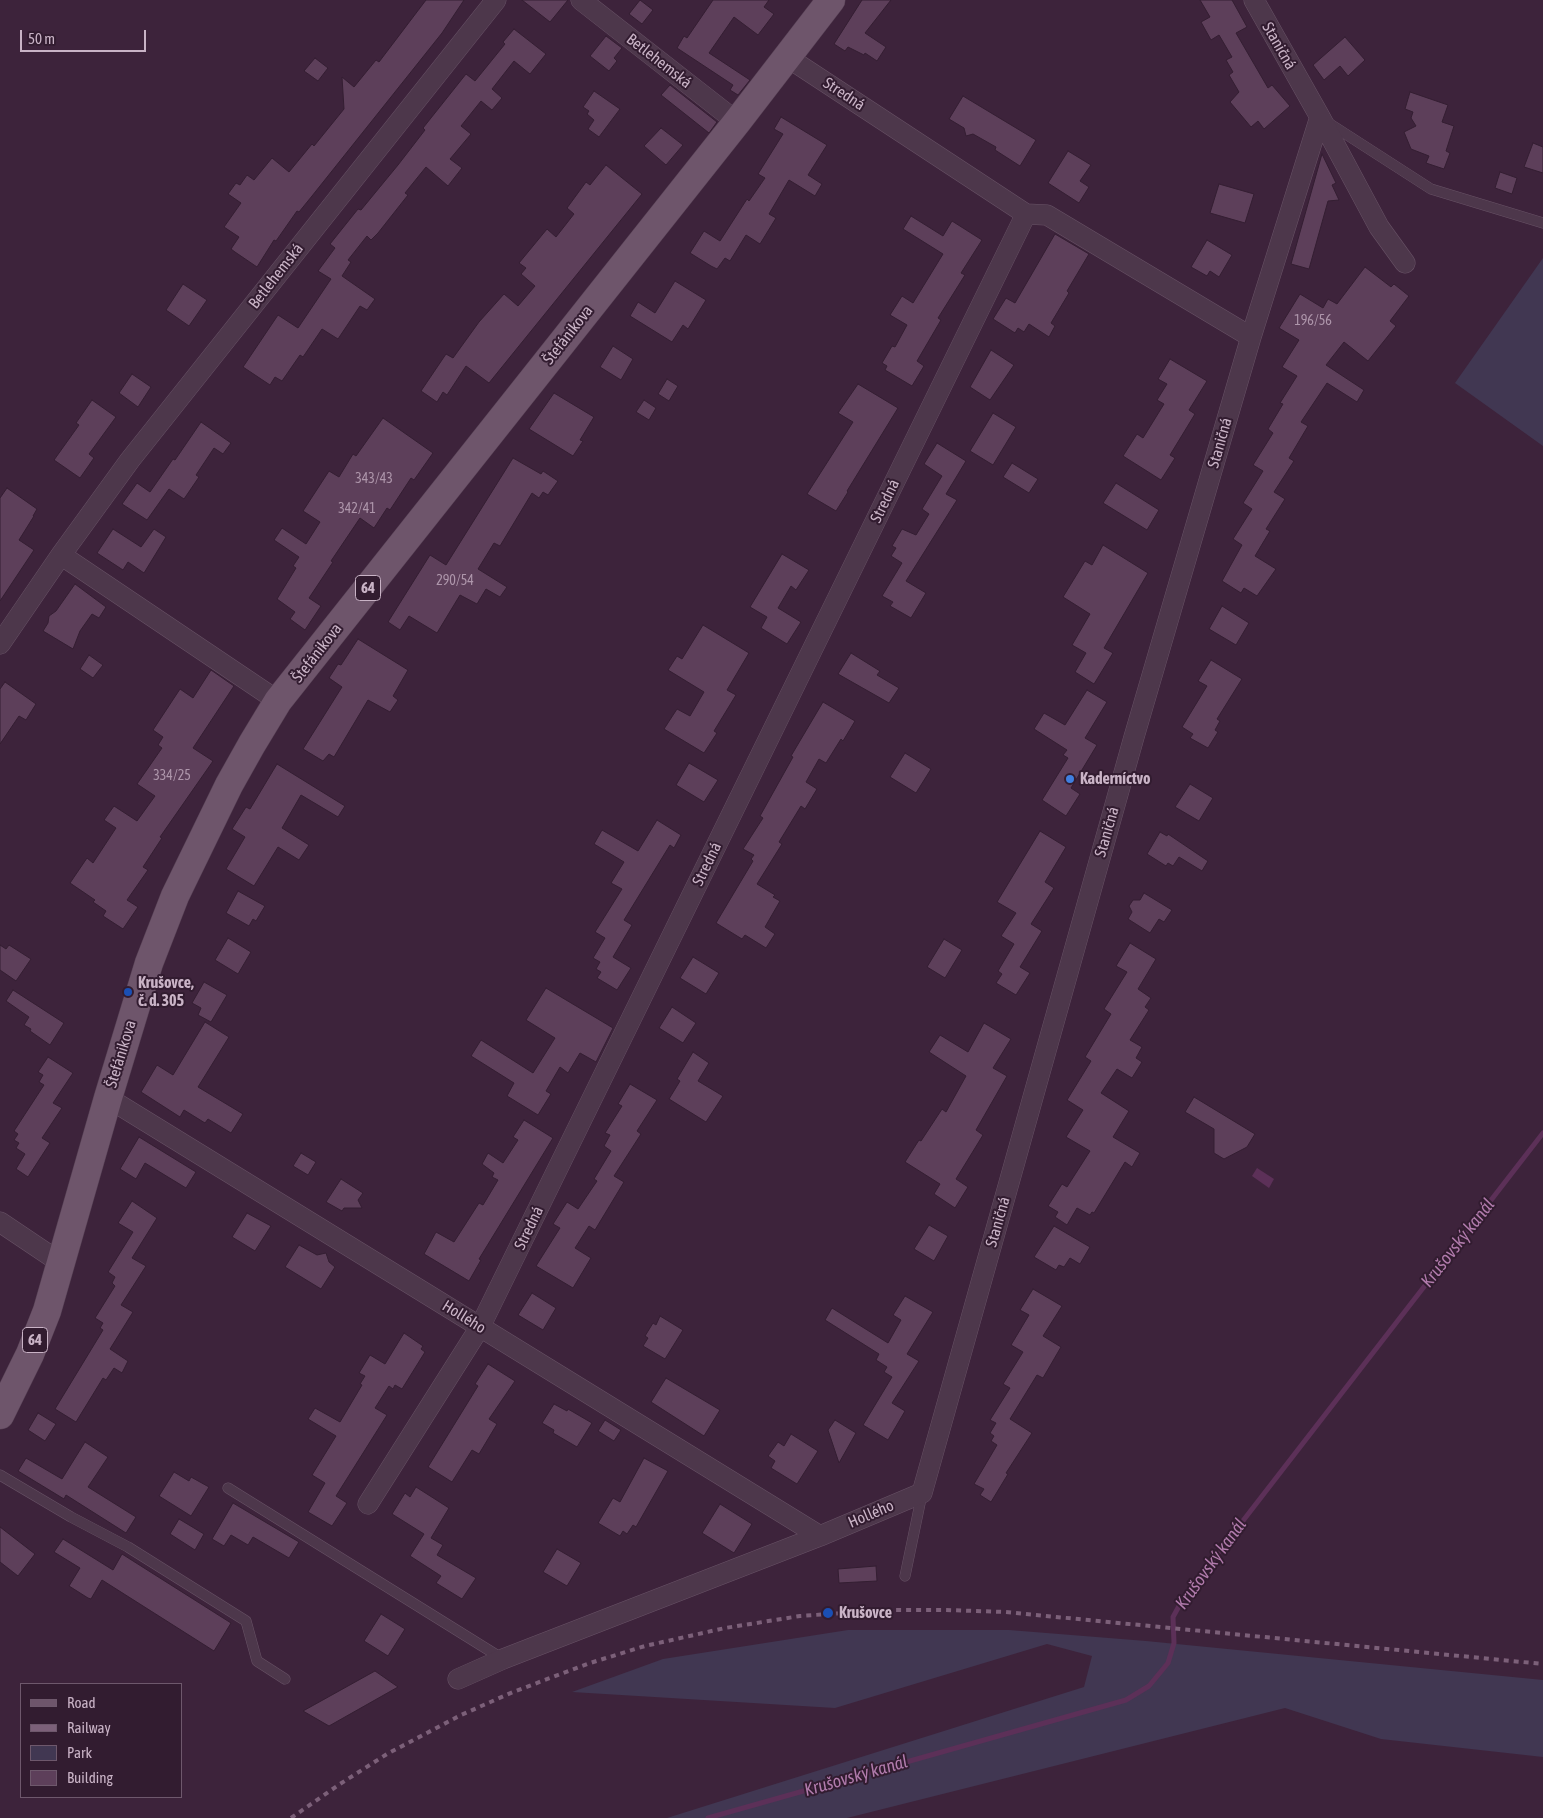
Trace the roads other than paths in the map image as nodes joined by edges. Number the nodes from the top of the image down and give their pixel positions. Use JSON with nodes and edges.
{"nodes":[{"id":1,"x":496,"y":0,"type":"edge"},
{"id":2,"x":581,"y":0,"type":"edge"},
{"id":3,"x":831,"y":0,"type":"edge"},
{"id":4,"x":1254,"y":0,"type":"edge"},
{"id":5,"x":787,"y":57,"type":"junction"},
{"id":6,"x":1320,"y":117,"type":"junction"},
{"id":7,"x":737,"y":122,"type":"junction"},
{"id":8,"x":1026,"y":214,"type":"junction"},
{"id":9,"x":1543,"y":224,"type":"edge"},
{"id":10,"x":1405,"y":263,"type":"dead end"},
{"id":11,"x":1251,"y":337,"type":"junction"},
{"id":12,"x":61,"y":555,"type":"junction"},
{"id":13,"x":0,"y":644,"type":"edge"},
{"id":14,"x":278,"y":701,"type":"junction"},
{"id":15,"x":108,"y":1098,"type":"junction"},
{"id":16,"x":0,"y":1222,"type":"edge"},
{"id":17,"x":61,"y":1263,"type":"junction"},
{"id":18,"x":480,"y":1327,"type":"junction"},
{"id":19,"x":0,"y":1415,"type":"edge"},
{"id":20,"x":0,"y":1475,"type":"edge"},
{"id":21,"x":228,"y":1488,"type":"dead end"},
{"id":22,"x":922,"y":1493,"type":"junction"},
{"id":23,"x":368,"y":1504,"type":"dead end"},
{"id":24,"x":820,"y":1536,"type":"junction"},
{"id":25,"x":905,"y":1576,"type":"dead end"},
{"id":26,"x":502,"y":1659,"type":"junction"},
{"id":27,"x":285,"y":1679,"type":"dead end"},
{"id":28,"x":458,"y":1679,"type":"dead end"}],
"edges":[{"from":1,"to":12,"type":"street","name":"Betlehemská"},
{"from":2,"to":7,"type":"street","name":"Betlehemská"},
{"from":3,"to":5,"type":"main road","name":"Štefánikova","number":"64"},
{"from":4,"to":6,"type":"street","name":"Staničná"},
{"from":5,"to":7,"type":"main road","name":"Štefánikova","number":"64"},
{"from":5,"to":8,"type":"street","name":"Stredná"},
{"from":6,"to":9,"type":"lane"},
{"from":6,"to":10,"type":"street","name":"Staničná"},
{"from":6,"to":11,"type":"street","name":"Staničná"},
{"from":7,"to":14,"type":"main road","name":"Štefánikova","number":"64"},
{"from":8,"to":11,"type":"street","name":"Stredná"},
{"from":8,"to":18,"type":"street","name":"Stredná"},
{"from":11,"to":22,"type":"street","name":"Staničná"},
{"from":12,"to":13,"type":"street","name":"Betlehemská"},
{"from":12,"to":14,"type":"street"},
{"from":14,"to":15,"type":"main road","name":"Štefánikova","number":"64"},
{"from":15,"to":17,"type":"main road","name":"Štefánikova","number":"64"},
{"from":15,"to":18,"type":"street","name":"Hollého"},
{"from":16,"to":17,"type":"street"},
{"from":17,"to":19,"type":"main road","name":"Štefánikova","number":"64"},
{"from":18,"to":23,"type":"street","name":"Stredná"},
{"from":18,"to":24,"type":"street","name":"Hollého"},
{"from":20,"to":27,"type":"lane"},
{"from":21,"to":26,"type":"lane"},
{"from":22,"to":24,"type":"street","name":"Hollého"},
{"from":22,"to":25,"type":"lane"},
{"from":24,"to":26,"type":"street","name":"Hollého"},
{"from":26,"to":28,"type":"street","name":"Hollého"}]}
